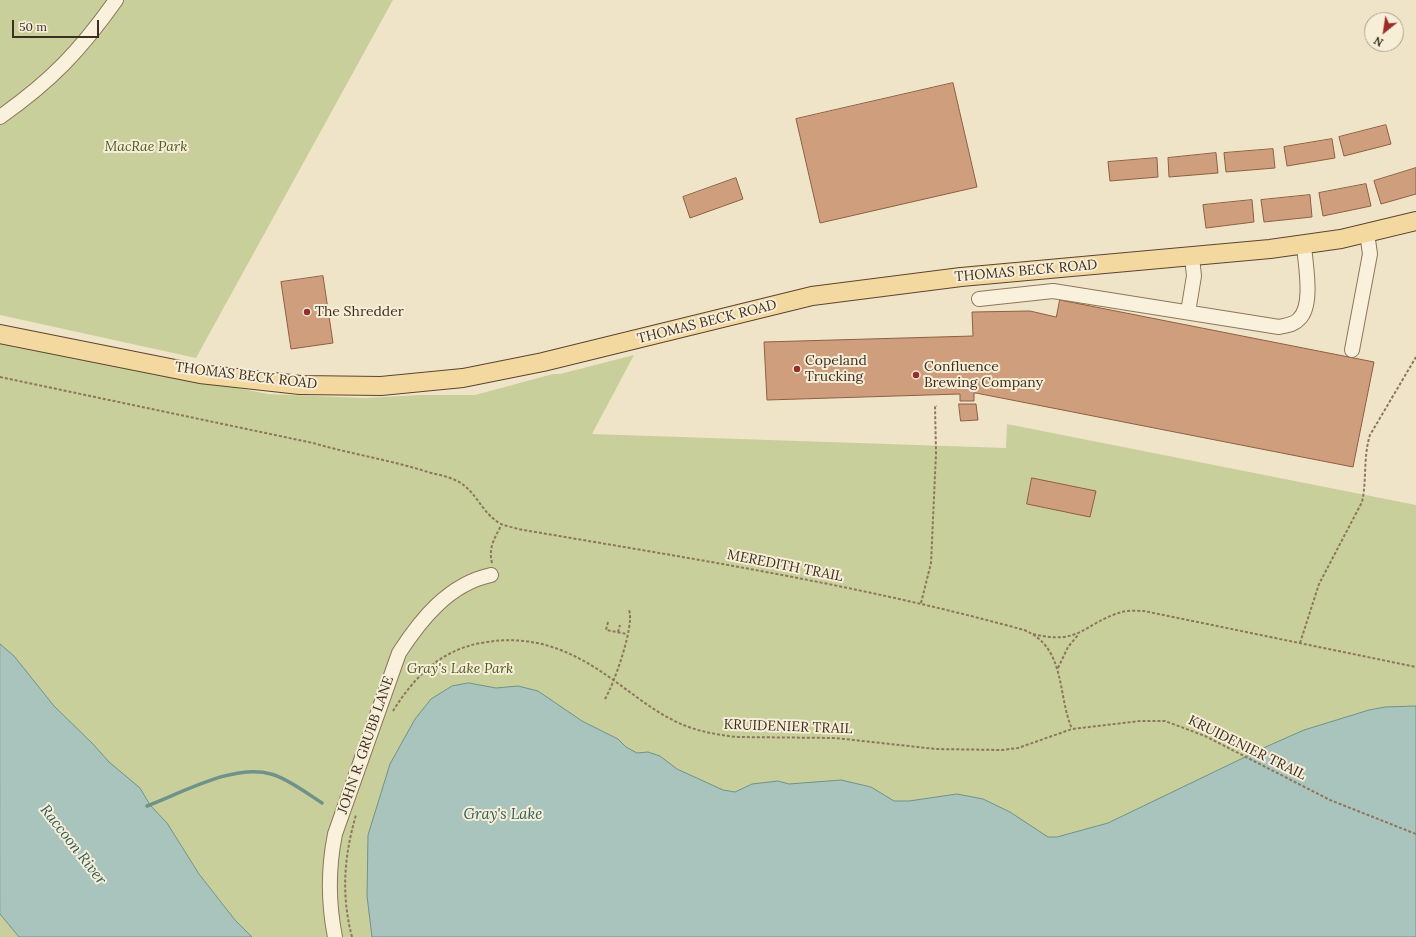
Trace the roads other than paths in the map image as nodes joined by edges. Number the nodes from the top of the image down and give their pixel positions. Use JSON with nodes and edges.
{"nodes":[{"id":1,"x":116,"y":0,"type":"edge"},
{"id":2,"x":0,"y":117,"type":"edge"},
{"id":3,"x":1416,"y":220,"type":"edge"},
{"id":4,"x":1367,"y":233,"type":"junction"},
{"id":5,"x":1304,"y":245,"type":"junction"},
{"id":6,"x":1192,"y":256,"type":"junction"},
{"id":7,"x":1028,"y":271,"type":"junction"},
{"id":8,"x":1031,"y":294,"type":"junction"},
{"id":9,"x":979,"y":299,"type":"dead end"},
{"id":10,"x":1188,"y":312,"type":"junction"},
{"id":11,"x":0,"y":334,"type":"edge"},
{"id":12,"x":1352,"y":350,"type":"dead end"},
{"id":13,"x":491,"y":575,"type":"road end"},
{"id":14,"x":335,"y":937,"type":"edge"}],
"edges":[{"from":1,"to":2,"type":"lane"},
{"from":3,"to":4,"type":"main road","name":"THOMAS BECK ROAD"},
{"from":4,"to":5,"type":"main road","name":"THOMAS BECK ROAD"},
{"from":4,"to":12,"type":"lane"},
{"from":5,"to":6,"type":"main road","name":"THOMAS BECK ROAD"},
{"from":5,"to":10,"type":"lane"},
{"from":6,"to":7,"type":"main road","name":"THOMAS BECK ROAD"},
{"from":6,"to":10,"type":"lane"},
{"from":7,"to":8,"type":"lane"},
{"from":7,"to":11,"type":"main road","name":"THOMAS BECK ROAD"},
{"from":8,"to":9,"type":"lane"},
{"from":8,"to":10,"type":"lane"},
{"from":13,"to":14,"type":"lane","name":"JOHN R. GRUBB LANE"}]}
